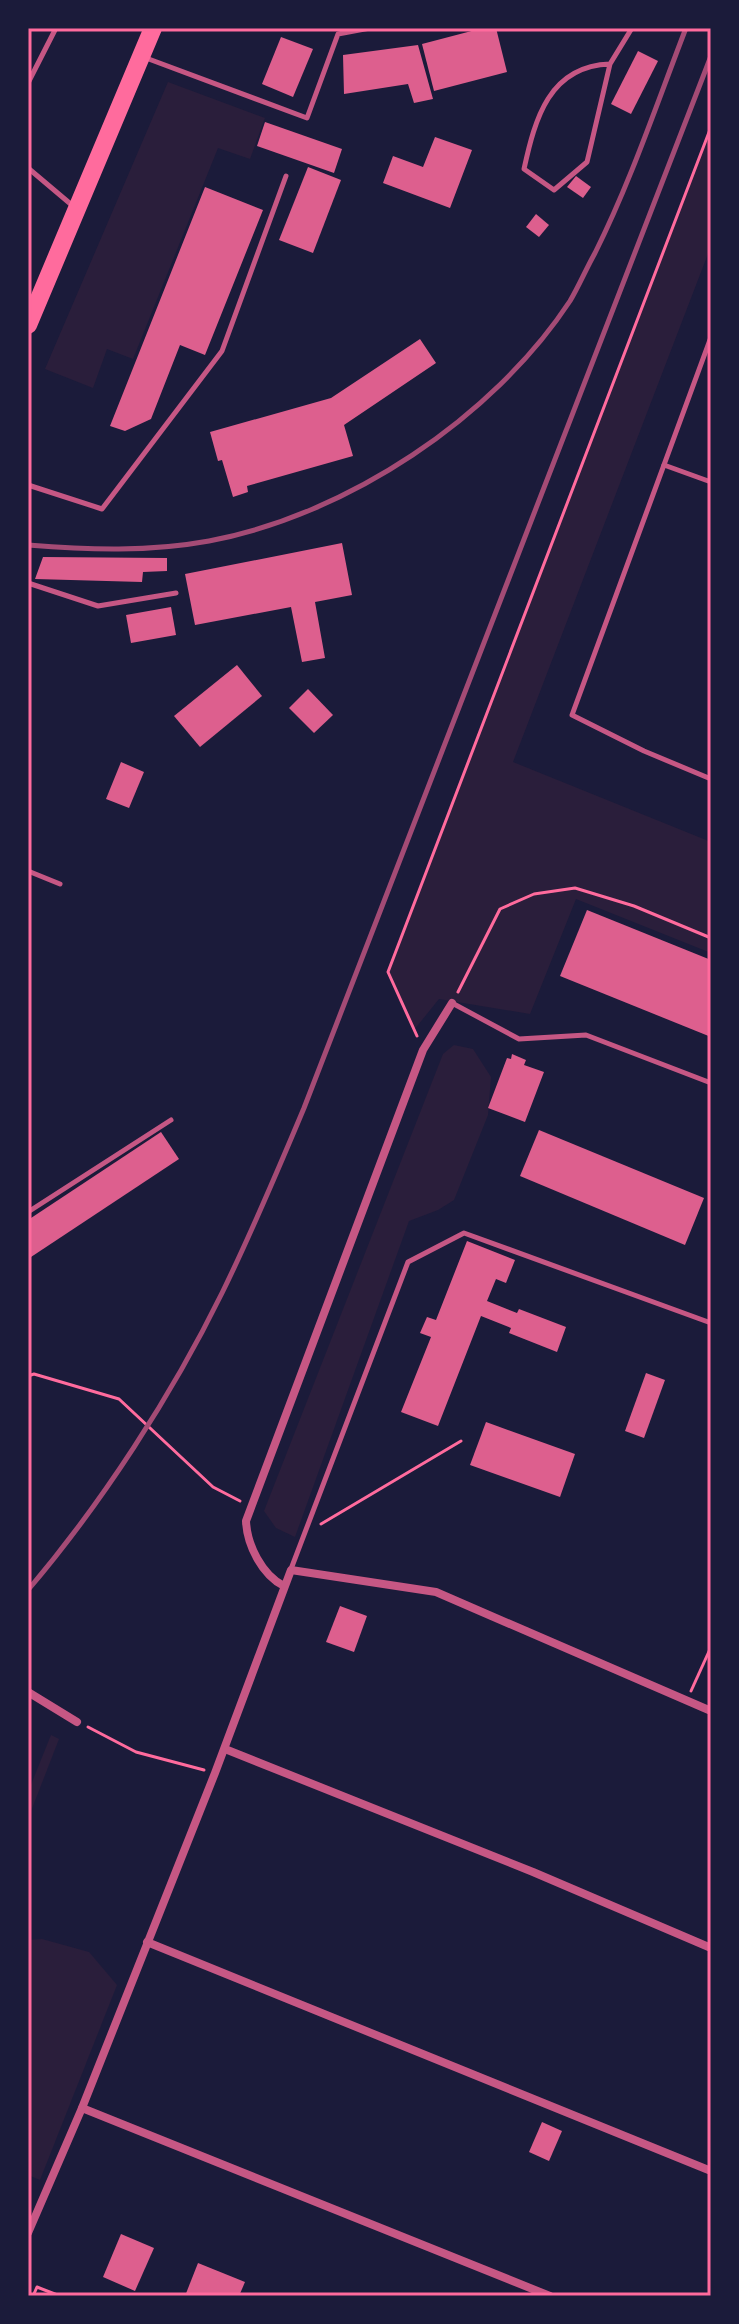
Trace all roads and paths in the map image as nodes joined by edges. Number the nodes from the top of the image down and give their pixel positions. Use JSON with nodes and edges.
{"nodes":[{"id":1,"x":56,"y":28,"type":"edge"},
{"id":2,"x":153,"y":28,"type":"edge"},
{"id":3,"x":370,"y":28,"type":"edge"},
{"id":4,"x":632,"y":28,"type":"edge"},
{"id":5,"x":141,"y":56,"type":"junction"},
{"id":6,"x":610,"y":64,"type":"junction"},
{"id":7,"x":28,"y":83,"type":"edge"},
{"id":8,"x":711,"y":127,"type":"edge"},
{"id":9,"x":28,"y":168,"type":"edge"},
{"id":10,"x":286,"y":176,"type":"dead end"},
{"id":11,"x":76,"y":209,"type":"junction"},
{"id":12,"x":28,"y":325,"type":"edge"},
{"id":13,"x":711,"y":337,"type":"edge"},
{"id":14,"x":664,"y":465,"type":"junction"},
{"id":15,"x":711,"y":482,"type":"edge"},
{"id":16,"x":28,"y":485,"type":"edge"},
{"id":17,"x":28,"y":583,"type":"edge"},
{"id":18,"x":176,"y":593,"type":"dead end"},
{"id":19,"x":711,"y":779,"type":"edge"},
{"id":20,"x":28,"y":871,"type":"edge"},
{"id":21,"x":60,"y":884,"type":"dead end"},
{"id":22,"x":711,"y":938,"type":"edge"},
{"id":23,"x":452,"y":1003,"type":"junction"},
{"id":24,"x":423,"y":1050,"type":"junction"},
{"id":25,"x":711,"y":1083,"type":"edge"},
{"id":26,"x":171,"y":1120,"type":"dead end"},
{"id":27,"x":28,"y":1212,"type":"edge"},
{"id":28,"x":711,"y":1323,"type":"edge"},
{"id":29,"x":28,"y":1376,"type":"edge"},
{"id":30,"x":461,"y":1441,"type":"dead end"},
{"id":31,"x":251,"y":1506,"type":"junction"},
{"id":32,"x":304,"y":1535,"type":"junction"},
{"id":33,"x":291,"y":1570,"type":"junction"},
{"id":34,"x":284,"y":1586,"type":"junction"},
{"id":35,"x":711,"y":1647,"type":"edge"},
{"id":36,"x":28,"y":1692,"type":"edge"},
{"id":37,"x":686,"y":1701,"type":"junction"},
{"id":38,"x":711,"y":1711,"type":"edge"},
{"id":39,"x":77,"y":1722,"type":"joint"},
{"id":40,"x":225,"y":1749,"type":"junction"},
{"id":41,"x":215,"y":1773,"type":"junction"},
{"id":42,"x":147,"y":1942,"type":"junction"},
{"id":43,"x":711,"y":1948,"type":"edge"},
{"id":44,"x":82,"y":2108,"type":"junction"},
{"id":45,"x":711,"y":2171,"type":"edge"},
{"id":46,"x":28,"y":2233,"type":"edge"},
{"id":47,"x":33,"y":2296,"type":"edge"},
{"id":48,"x":60,"y":2296,"type":"edge"},
{"id":49,"x":550,"y":2296,"type":"edge"}],
"edges":[{"from":1,"to":7,"type":"lane"},
{"from":2,"to":5,"type":"main road"},
{"from":3,"to":5,"type":"lane"},
{"from":4,"to":6,"type":"lane"},
{"from":5,"to":11,"type":"main road"},
{"from":6,"to":6,"type":"lane"},
{"from":8,"to":24,"type":"path"},
{"from":9,"to":11,"type":"lane"},
{"from":10,"to":16,"type":"lane"},
{"from":11,"to":12,"type":"main road"},
{"from":13,"to":14,"type":"lane"},
{"from":14,"to":15,"type":"lane"},
{"from":14,"to":19,"type":"lane"},
{"from":17,"to":18,"type":"lane"},
{"from":20,"to":21,"type":"lane"},
{"from":22,"to":23,"type":"path"},
{"from":23,"to":24,"type":"street"},
{"from":23,"to":25,"type":"lane"},
{"from":24,"to":31,"type":"street"},
{"from":26,"to":27,"type":"lane"},
{"from":28,"to":32,"type":"lane"},
{"from":29,"to":31,"type":"path"},
{"from":30,"to":32,"type":"path"},
{"from":31,"to":34,"type":"street"},
{"from":32,"to":33,"type":"lane"},
{"from":33,"to":34,"type":"street"},
{"from":33,"to":37,"type":"street"},
{"from":34,"to":40,"type":"street"},
{"from":35,"to":37,"type":"path"},
{"from":36,"to":39,"type":"street"},
{"from":37,"to":38,"type":"street"},
{"from":39,"to":41,"type":"path"},
{"from":40,"to":41,"type":"street"},
{"from":40,"to":43,"type":"street"},
{"from":41,"to":42,"type":"street"},
{"from":42,"to":44,"type":"street"},
{"from":42,"to":45,"type":"street"},
{"from":44,"to":46,"type":"street"},
{"from":44,"to":49,"type":"street"},
{"from":47,"to":48,"type":"path"}]}
